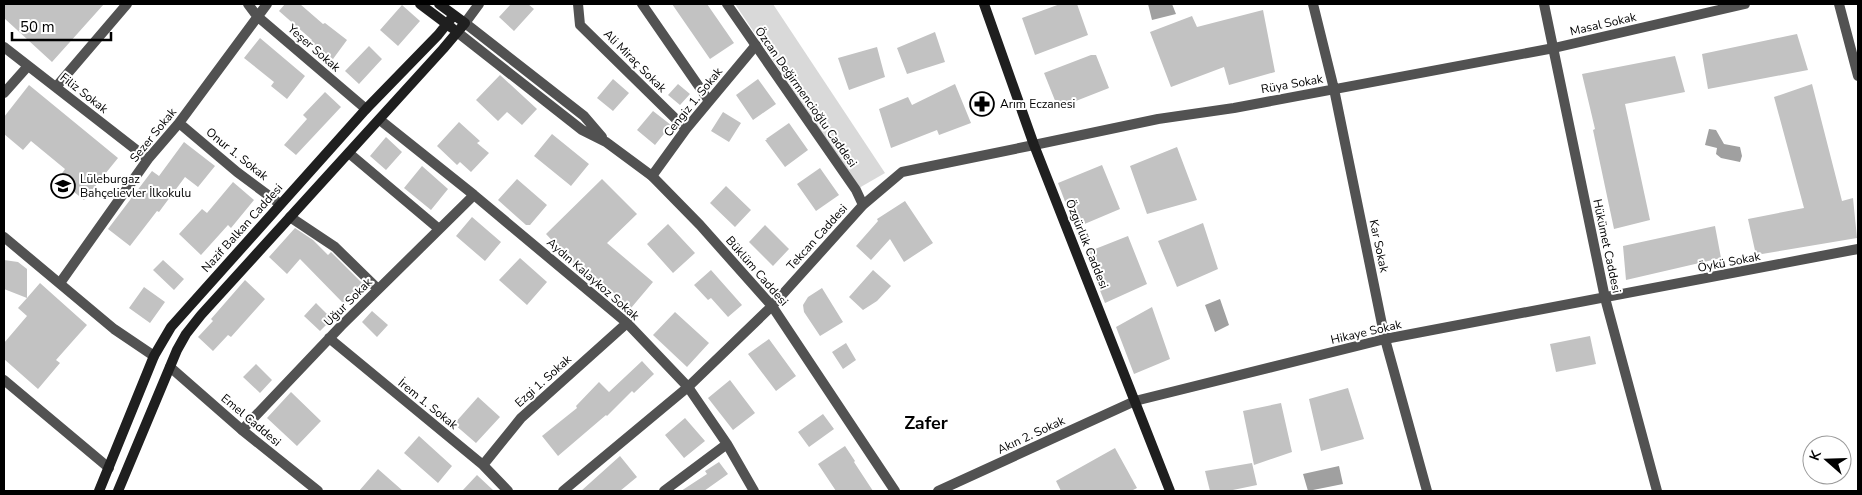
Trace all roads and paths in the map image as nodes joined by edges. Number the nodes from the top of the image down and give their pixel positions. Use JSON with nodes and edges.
{"nodes":[{"id":1,"x":127,"y":4,"type":"edge"},
{"id":2,"x":248,"y":4,"type":"edge"},
{"id":3,"x":267,"y":4,"type":"edge"},
{"id":4,"x":420,"y":4,"type":"edge"},
{"id":5,"x":439,"y":4,"type":"edge"},
{"id":6,"x":479,"y":4,"type":"edge"},
{"id":7,"x":578,"y":4,"type":"edge"},
{"id":8,"x":642,"y":4,"type":"edge"},
{"id":9,"x":727,"y":4,"type":"edge"},
{"id":10,"x":984,"y":4,"type":"edge"},
{"id":11,"x":1313,"y":4,"type":"edge"},
{"id":12,"x":1544,"y":4,"type":"edge"},
{"id":13,"x":1744,"y":4,"type":"edge"},
{"id":14,"x":1840,"y":4,"type":"edge"},
{"id":15,"x":454,"y":15,"type":"junction"},
{"id":16,"x":257,"y":16,"type":"junction"},
{"id":17,"x":464,"y":23,"type":"junction"},
{"id":18,"x":447,"y":24,"type":"junction"},
{"id":19,"x":457,"y":32,"type":"junction"},
{"id":20,"x":756,"y":45,"type":"junction"},
{"id":21,"x":4,"y":47,"type":"edge"},
{"id":22,"x":1554,"y":48,"type":"junction"},
{"id":23,"x":28,"y":66,"type":"junction"},
{"id":24,"x":1858,"y":76,"type":"edge"},
{"id":25,"x":56,"y":87,"type":"junction"},
{"id":26,"x":1334,"y":89,"type":"junction"},
{"id":27,"x":4,"y":93,"type":"edge"},
{"id":28,"x":709,"y":101,"type":"junction"},
{"id":29,"x":366,"y":109,"type":"junction"},
{"id":30,"x":380,"y":120,"type":"junction"},
{"id":31,"x":179,"y":123,"type":"junction"},
{"id":32,"x":686,"y":129,"type":"junction"},
{"id":33,"x":606,"y":142,"type":"junction"},
{"id":34,"x":1034,"y":145,"type":"junction"},
{"id":35,"x":350,"y":154,"type":"junction"},
{"id":36,"x":148,"y":159,"type":"junction"},
{"id":37,"x":652,"y":176,"type":"junction"},
{"id":38,"x":474,"y":195,"type":"junction"},
{"id":39,"x":280,"y":204,"type":"junction"},
{"id":40,"x":863,"y":205,"type":"junction"},
{"id":41,"x":290,"y":217,"type":"junction"},
{"id":42,"x":439,"y":229,"type":"junction"},
{"id":43,"x":4,"y":237,"type":"edge"},
{"id":44,"x":1858,"y":249,"type":"edge"},
{"id":45,"x":60,"y":283,"type":"junction"},
{"id":46,"x":378,"y":289,"type":"junction"},
{"id":47,"x":1605,"y":298,"type":"junction"},
{"id":48,"x":772,"y":306,"type":"junction"},
{"id":49,"x":627,"y":323,"type":"junction"},
{"id":50,"x":329,"y":338,"type":"junction"},
{"id":51,"x":1386,"y":339,"type":"junction"},
{"id":52,"x":154,"y":356,"type":"junction"},
{"id":53,"x":170,"y":367,"type":"junction"},
{"id":54,"x":6,"y":386,"type":"edge"},
{"id":55,"x":688,"y":387,"type":"junction"},
{"id":56,"x":1135,"y":401,"type":"junction"},
{"id":57,"x":242,"y":430,"type":"junction"},
{"id":58,"x":727,"y":444,"type":"junction"},
{"id":59,"x":483,"y":465,"type":"junction"},
{"id":60,"x":109,"y":468,"type":"junction"},
{"id":61,"x":99,"y":491,"type":"edge"},
{"id":62,"x":118,"y":491,"type":"edge"},
{"id":63,"x":318,"y":491,"type":"edge"},
{"id":64,"x":508,"y":491,"type":"edge"},
{"id":65,"x":563,"y":491,"type":"edge"},
{"id":66,"x":664,"y":491,"type":"edge"},
{"id":67,"x":754,"y":491,"type":"edge"},
{"id":68,"x":895,"y":491,"type":"edge"},
{"id":69,"x":938,"y":491,"type":"edge"},
{"id":70,"x":1170,"y":491,"type":"edge"},
{"id":71,"x":1427,"y":491,"type":"edge"},
{"id":72,"x":1657,"y":491,"type":"edge"}],
"edges":[{"from":1,"to":25,"type":"street"},
{"from":2,"to":16,"type":"street","name":"Yeşer Sokak"},
{"from":3,"to":16,"type":"street","name":"Sezer Sokak"},
{"from":4,"to":18,"type":"main road","name":"Büklüm Caddesi"},
{"from":5,"to":15,"type":"main road","name":"Büklüm Caddesi"},
{"from":6,"to":15,"type":"street"},
{"from":6,"to":17,"type":"street"},
{"from":7,"to":32,"type":"street","name":"Ali Miraç Sokak"},
{"from":8,"to":28,"type":"street"},
{"from":9,"to":20,"type":"street","name":"Özcan Değirmencioğlu Caddesi"},
{"from":10,"to":34,"type":"main road","name":"Özgürlük Caddesi"},
{"from":11,"to":26,"type":"street","name":"Kar Sokak"},
{"from":12,"to":22,"type":"street","name":"Hükümet Caddesi"},
{"from":13,"to":22,"type":"street","name":"Masal Sokak"},
{"from":14,"to":24,"type":"street"},
{"from":15,"to":17,"type":"main road","name":"Büklüm Caddesi"},
{"from":15,"to":18,"type":"main road","name":"Nazif Balkan Caddesi"},
{"from":16,"to":29,"type":"street","name":"Yeşer Sokak"},
{"from":16,"to":31,"type":"street","name":"Sezer Sokak"},
{"from":17,"to":19,"type":"main road"},
{"from":17,"to":33,"type":"street","name":"Büklüm Caddesi"},
{"from":18,"to":19,"type":"main road","name":"Büklüm Caddesi"},
{"from":18,"to":29,"type":"main road","name":"Nazif Balkan Caddesi"},
{"from":19,"to":30,"type":"main road"},
{"from":19,"to":33,"type":"street","name":"Büklüm Caddesi"},
{"from":20,"to":28,"type":"street","name":"Cengiz 1. Sokak"},
{"from":20,"to":40,"type":"street","name":"Özcan Değirmencioğlu Caddesi"},
{"from":21,"to":23,"type":"street","name":"Filiz Sokak"},
{"from":22,"to":26,"type":"street","name":"Rüya Sokak"},
{"from":22,"to":47,"type":"street","name":"Hükümet Caddesi"},
{"from":23,"to":25,"type":"street","name":"Filiz Sokak"},
{"from":23,"to":27,"type":"street"},
{"from":25,"to":36,"type":"street","name":"Filiz Sokak"},
{"from":26,"to":34,"type":"street","name":"Rüya Sokak"},
{"from":26,"to":51,"type":"street","name":"Kar Sokak"},
{"from":28,"to":32,"type":"street","name":"Cengiz 1. Sokak"},
{"from":29,"to":39,"type":"main road","name":"Nazif Balkan Caddesi"},
{"from":30,"to":35,"type":"main road"},
{"from":30,"to":38,"type":"street","name":"Aydın Kalaykoz Sokak"},
{"from":31,"to":36,"type":"street","name":"Sezer Sokak"},
{"from":31,"to":39,"type":"street","name":"Onur 1. Sokak"},
{"from":32,"to":37,"type":"street","name":"Cengiz 1. Sokak"},
{"from":33,"to":37,"type":"street","name":"Büklüm Caddesi"},
{"from":34,"to":40,"type":"street","name":"Tekcan Caddesi"},
{"from":34,"to":56,"type":"main road","name":"Özgürlük Caddesi"},
{"from":35,"to":41,"type":"main road"},
{"from":35,"to":42,"type":"street"},
{"from":36,"to":45,"type":"street","name":"Sezer Sokak"},
{"from":37,"to":48,"type":"street","name":"Büklüm Caddesi"},
{"from":38,"to":42,"type":"street","name":"Uğur Sokak"},
{"from":38,"to":49,"type":"street","name":"Aydın Kalaykoz Sokak"},
{"from":39,"to":52,"type":"main road","name":"Nazif Balkan Caddesi"},
{"from":40,"to":48,"type":"street","name":"Tekcan Caddesi"},
{"from":41,"to":46,"type":"street"},
{"from":41,"to":53,"type":"main road"},
{"from":42,"to":46,"type":"street","name":"Uğur Sokak"},
{"from":43,"to":45,"type":"street"},
{"from":44,"to":47,"type":"street","name":"Öykü Sokak"},
{"from":45,"to":52,"type":"street"},
{"from":46,"to":50,"type":"street","name":"Uğur Sokak"},
{"from":47,"to":51,"type":"street","name":"Hikaye Sokak"},
{"from":47,"to":72,"type":"street","name":"Hükümet Caddesi"},
{"from":48,"to":55,"type":"street","name":"Tekcan Caddesi"},
{"from":48,"to":68,"type":"street","name":"Büklüm Caddesi"},
{"from":49,"to":55,"type":"street","name":"Aydın Kalaykoz Sokak"},
{"from":49,"to":59,"type":"street","name":"Ezgi 1. Sokak"},
{"from":50,"to":57,"type":"street","name":"Uğur Sokak"},
{"from":50,"to":59,"type":"street","name":"İrem 1. Sokak"},
{"from":51,"to":56,"type":"street","name":"Hikaye Sokak"},
{"from":51,"to":71,"type":"street","name":"Kar Sokak"},
{"from":52,"to":53,"type":"main road"},
{"from":52,"to":60,"type":"main road","name":"Nazif Balkan Caddesi"},
{"from":53,"to":57,"type":"street","name":"Emel Caddesi"},
{"from":53,"to":62,"type":"main road"},
{"from":54,"to":60,"type":"street"},
{"from":55,"to":58,"type":"street","name":"Aydın Kalaykoz Sokak"},
{"from":55,"to":65,"type":"street","name":"Tekcan Caddesi"},
{"from":56,"to":69,"type":"street","name":"Akın 2. Sokak"},
{"from":56,"to":70,"type":"main road","name":"Özgürlük Caddesi"},
{"from":57,"to":63,"type":"street","name":"Emel Caddesi"},
{"from":58,"to":66,"type":"street"},
{"from":58,"to":67,"type":"street","name":"Aydın Kalaykoz Sokak"},
{"from":59,"to":64,"type":"street","name":"İrem 1. Sokak"},
{"from":60,"to":61,"type":"main road","name":"Nazif Balkan Caddesi"}]}
